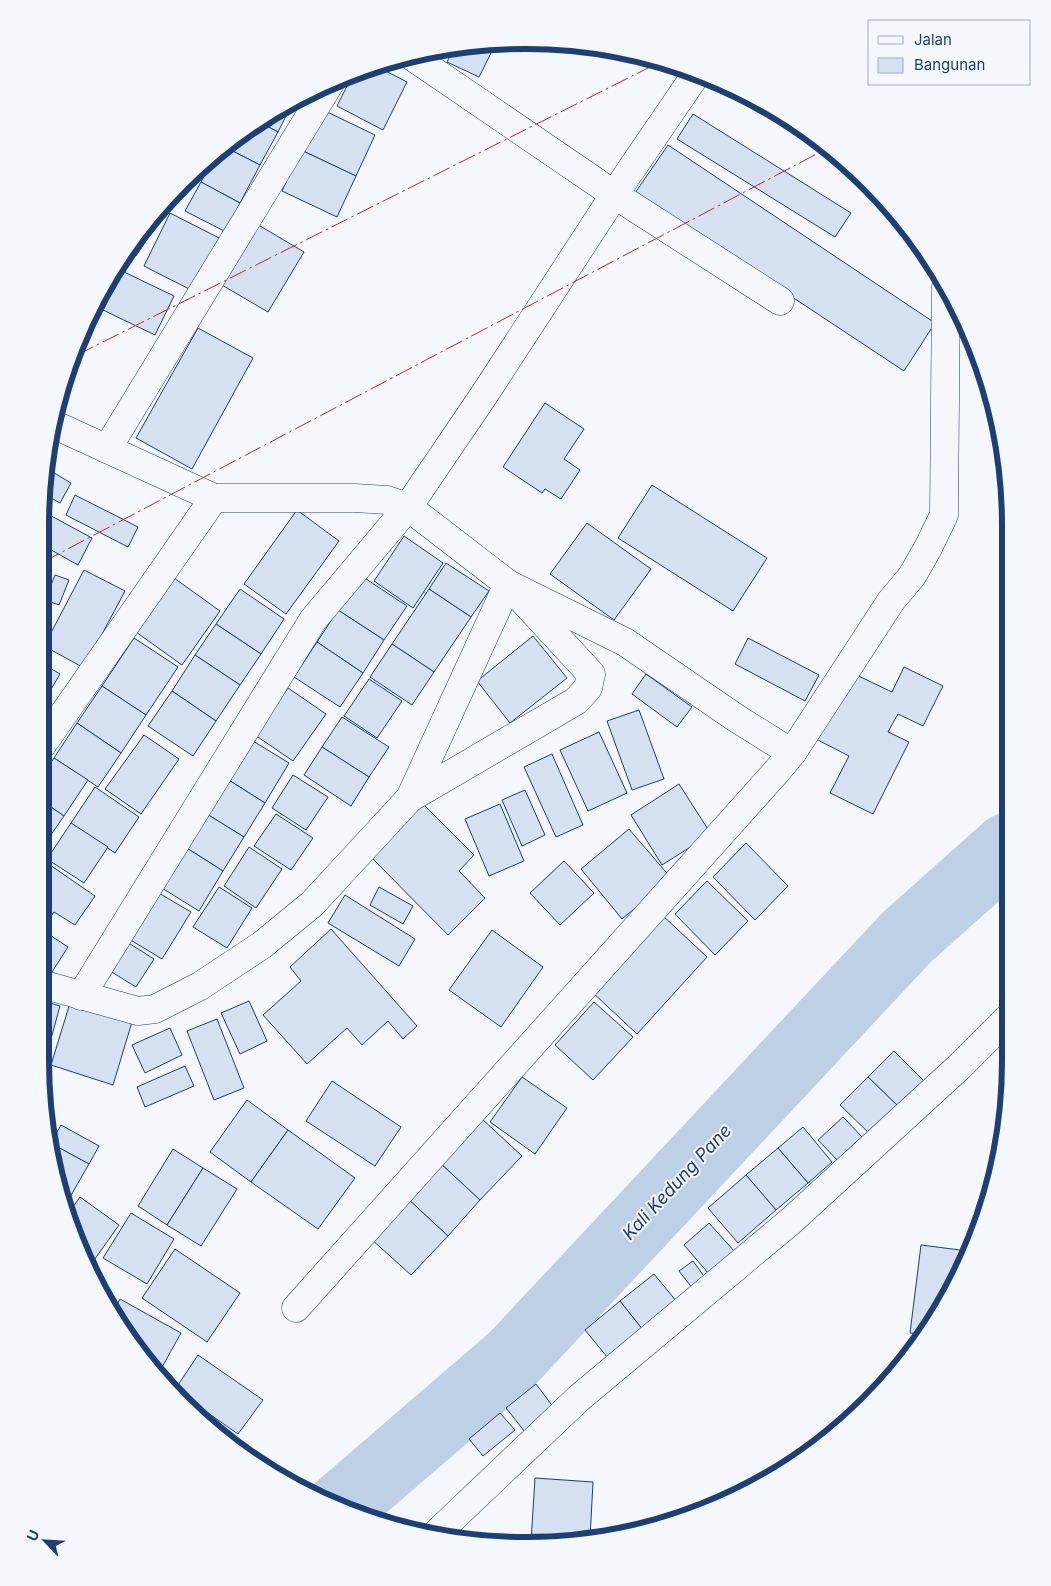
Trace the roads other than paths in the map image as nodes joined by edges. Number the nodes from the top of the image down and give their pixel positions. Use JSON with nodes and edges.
{"nodes":[{"id":1,"x":419,"y":61,"type":"edge"},
{"id":2,"x":693,"y":79,"type":"edge"},
{"id":3,"x":323,"y":94,"type":"edge"},
{"id":4,"x":615,"y":195,"type":"junction"},
{"id":5,"x":780,"y":301,"type":"dead end"},
{"id":6,"x":946,"y":302,"type":"edge"},
{"id":7,"x":59,"y":427,"type":"edge"},
{"id":8,"x":107,"y":449,"type":"junction"},
{"id":9,"x":214,"y":498,"type":"junction"},
{"id":10,"x":408,"y":507,"type":"junction"},
{"id":11,"x":508,"y":584,"type":"junction"},
{"id":12,"x":49,"y":735,"type":"edge"},
{"id":13,"x":792,"y":753,"type":"junction"},
{"id":14,"x":410,"y":798,"type":"junction"},
{"id":15,"x":49,"y":987,"type":"edge"},
{"id":16,"x":81,"y":996,"type":"junction"},
{"id":17,"x":1002,"y":1024,"type":"edge"},
{"id":18,"x":296,"y":1308,"type":"dead end"},
{"id":19,"x":441,"y":1529,"type":"edge"}],
"edges":[{"from":1,"to":4,"type":"street"},
{"from":2,"to":4,"type":"street"},
{"from":3,"to":8,"type":"street"},
{"from":4,"to":5,"type":"street"},
{"from":4,"to":10,"type":"street"},
{"from":6,"to":13,"type":"street"},
{"from":7,"to":8,"type":"street"},
{"from":8,"to":9,"type":"street"},
{"from":9,"to":10,"type":"street"},
{"from":9,"to":12,"type":"street"},
{"from":10,"to":11,"type":"street"},
{"from":10,"to":16,"type":"street"},
{"from":11,"to":13,"type":"street"},
{"from":11,"to":14,"type":"street"},
{"from":11,"to":14,"type":"street"},
{"from":13,"to":18,"type":"street"},
{"from":14,"to":16,"type":"street"},
{"from":15,"to":16,"type":"street"},
{"from":17,"to":19,"type":"street"}]}
